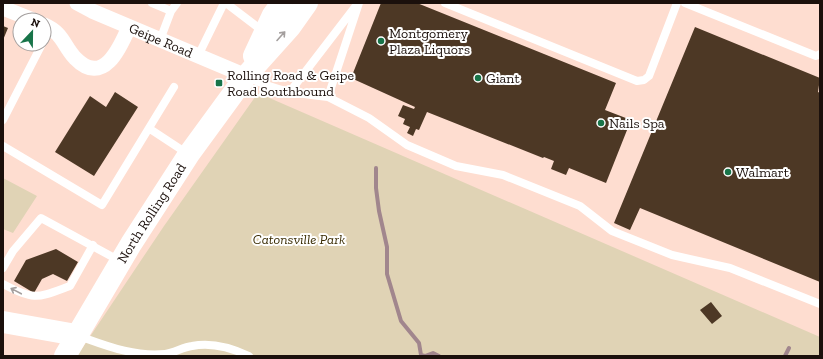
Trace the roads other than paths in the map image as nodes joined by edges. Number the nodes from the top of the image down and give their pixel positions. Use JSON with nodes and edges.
{"nodes":[{"id":1,"x":77,"y":3,"type":"edge"},
{"id":2,"x":152,"y":3,"type":"edge"},
{"id":3,"x":177,"y":3,"type":"edge"},
{"id":4,"x":225,"y":3,"type":"edge"},
{"id":5,"x":282,"y":3,"type":"edge"},
{"id":6,"x":307,"y":3,"type":"edge"},
{"id":7,"x":359,"y":3,"type":"edge"},
{"id":8,"x":445,"y":3,"type":"edge"},
{"id":9,"x":677,"y":3,"type":"edge"},
{"id":10,"x":685,"y":3,"type":"edge"},
{"id":11,"x":3,"y":8,"type":"edge"},
{"id":12,"x":171,"y":11,"type":"junction"},
{"id":13,"x":13,"y":12,"type":"edge"},
{"id":14,"x":130,"y":28,"type":"junction"},
{"id":15,"x":52,"y":32,"type":"edge"},
{"id":16,"x":265,"y":33,"type":"junction"},
{"id":17,"x":160,"y":40,"type":"junction"},
{"id":18,"x":38,"y":52,"type":"edge"},
{"id":19,"x":820,"y":54,"type":"edge"},
{"id":20,"x":198,"y":56,"type":"junction"},
{"id":21,"x":246,"y":76,"type":"junction"},
{"id":22,"x":174,"y":87,"type":"dead end"},
{"id":23,"x":289,"y":93,"type":"junction"},
{"id":24,"x":328,"y":97,"type":"junction"},
{"id":25,"x":3,"y":120,"type":"edge"},
{"id":26,"x":150,"y":128,"type":"junction"},
{"id":27,"x":3,"y":146,"type":"edge"},
{"id":28,"x":189,"y":154,"type":"junction"},
{"id":29,"x":93,"y":246,"type":"junction"},
{"id":30,"x":121,"y":261,"type":"junction"},
{"id":31,"x":3,"y":268,"type":"edge"},
{"id":32,"x":3,"y":284,"type":"edge"},
{"id":33,"x":820,"y":304,"type":"edge"},
{"id":34,"x":3,"y":322,"type":"edge"},
{"id":35,"x":76,"y":335,"type":"junction"},
{"id":36,"x":167,"y":355,"type":"edge"},
{"id":37,"x":65,"y":356,"type":"edge"},
{"id":38,"x":249,"y":356,"type":"edge"}],
"edges":[{"from":1,"to":14,"type":"street","name":"Geipe Road"},
{"from":2,"to":12,"type":"lane"},
{"from":3,"to":12,"type":"lane"},
{"from":4,"to":16,"type":"lane"},
{"from":4,"to":20,"type":"lane"},
{"from":5,"to":16,"type":"main road","name":"North Rolling Road"},
{"from":21,"to":6,"type":"main road","name":"North Rolling Road","one_way":true},
{"from":7,"to":23,"type":"lane"},
{"from":7,"to":24,"type":"lane"},
{"from":8,"to":9,"type":"lane"},
{"from":10,"to":19,"type":"lane"},
{"from":11,"to":13,"type":"street"},
{"from":12,"to":17,"type":"lane"},
{"from":14,"to":15,"type":"street"},
{"from":14,"to":17,"type":"street","name":"Geipe Road"},
{"from":16,"to":21,"type":"main road","name":"North Rolling Road"},
{"from":17,"to":20,"type":"street","name":"Geipe Road"},
{"from":18,"to":25,"type":"lane"},
{"from":20,"to":21,"type":"street","name":"Geipe Road"},
{"from":21,"to":23,"type":"lane"},
{"from":21,"to":28,"type":"main road","name":"North Rolling Road"},
{"from":22,"to":26,"type":"lane"},
{"from":23,"to":24,"type":"lane"},
{"from":24,"to":33,"type":"lane"},
{"from":26,"to":27,"type":"lane"},
{"from":26,"to":28,"type":"lane"},
{"from":28,"to":30,"type":"main road","name":"North Rolling Road"},
{"from":29,"to":30,"type":"lane"},
{"from":29,"to":31,"type":"lane"},
{"from":29,"to":32,"type":"lane","one_way":true},
{"from":30,"to":35,"type":"main road","name":"North Rolling Road"},
{"from":34,"to":35,"type":"main road"},
{"from":35,"to":36,"type":"lane"},
{"from":35,"to":37,"type":"main road","name":"North Rolling Road"},
{"from":36,"to":38,"type":"lane"}]}
